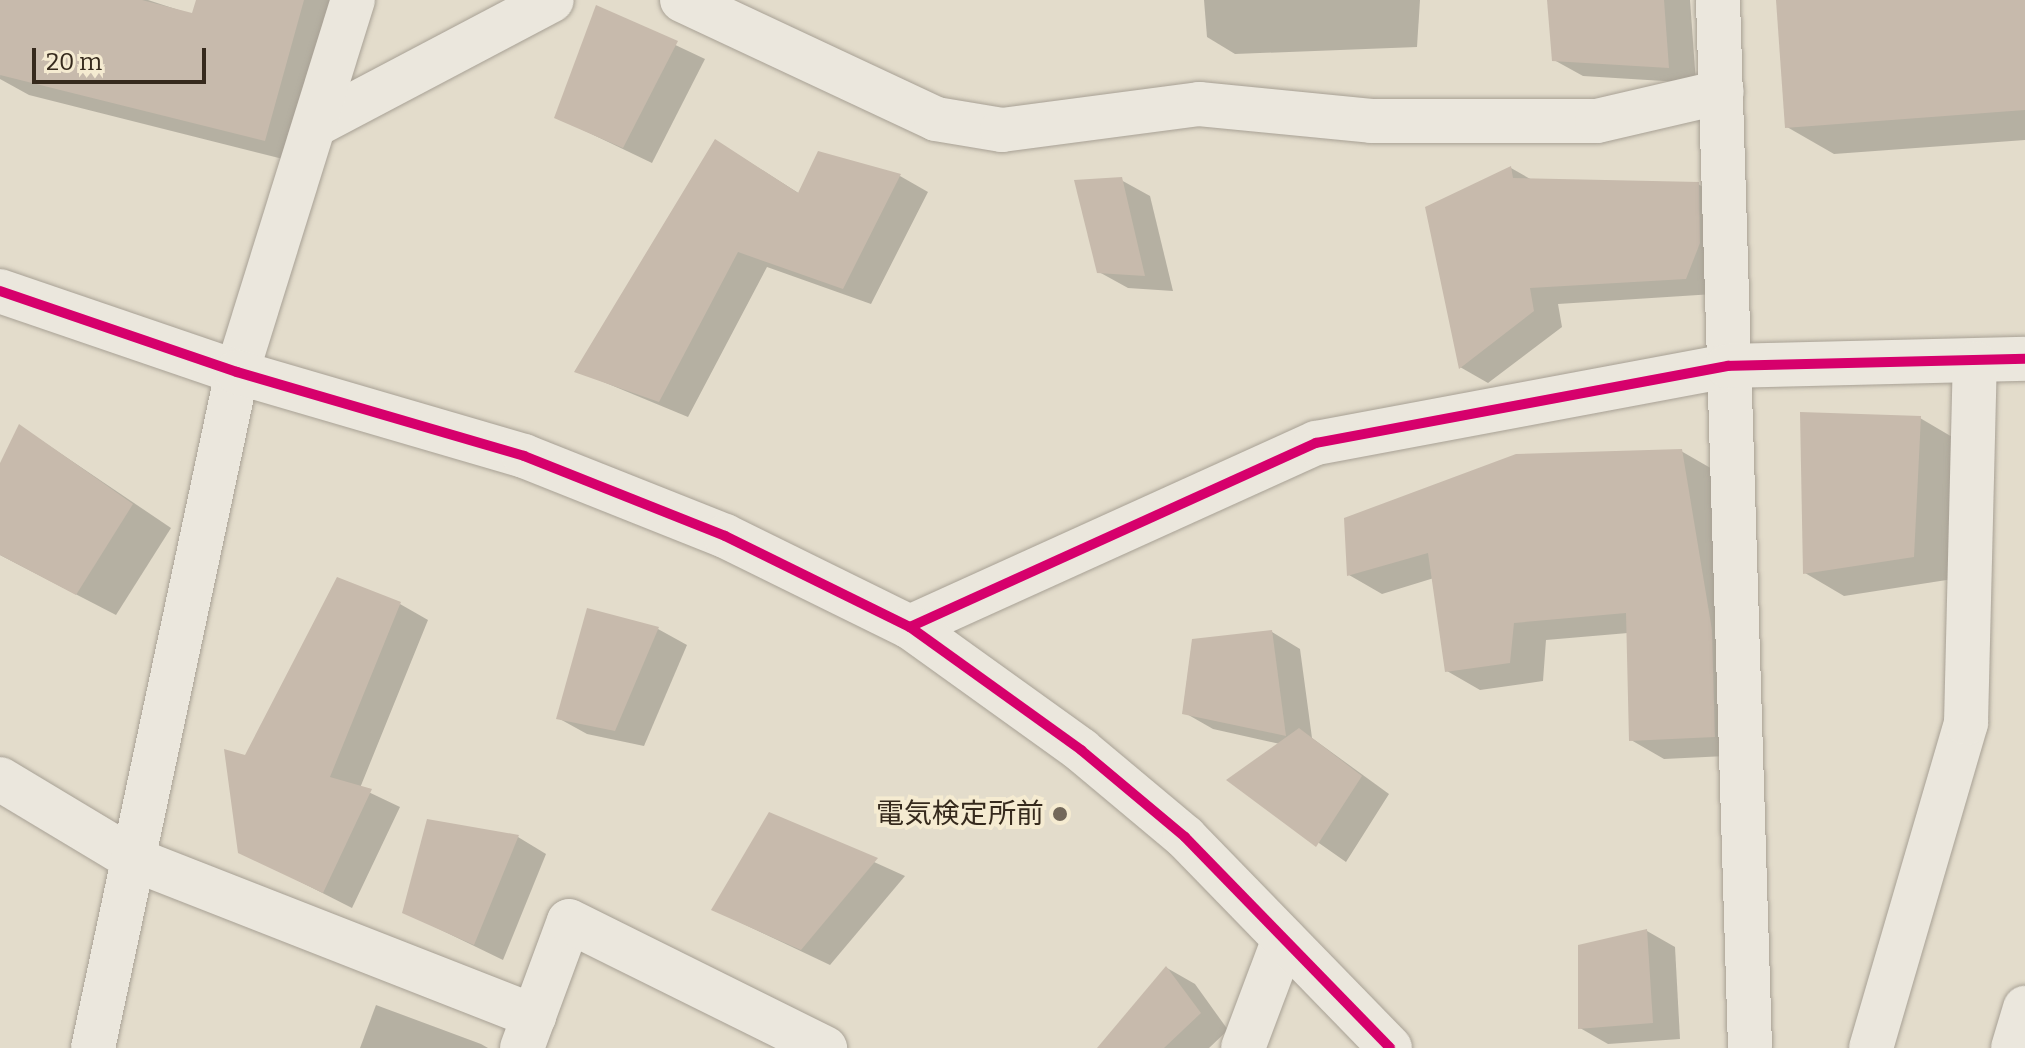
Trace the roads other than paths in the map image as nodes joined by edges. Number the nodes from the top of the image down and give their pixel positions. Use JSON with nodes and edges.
{"nodes":[{"id":1,"x":353,"y":0,"type":"edge"},
{"id":2,"x":552,"y":0,"type":"edge"},
{"id":3,"x":682,"y":0,"type":"edge"},
{"id":4,"x":1718,"y":0,"type":"edge"},
{"id":5,"x":1722,"y":92,"type":"junction"},
{"id":6,"x":319,"y":123,"type":"junction"},
{"id":7,"x":0,"y":291,"type":"edge"},
{"id":8,"x":2025,"y":359,"type":"edge"},
{"id":9,"x":1975,"y":363,"type":"junction"},
{"id":10,"x":1728,"y":366,"type":"junction"},
{"id":11,"x":237,"y":372,"type":"junction"},
{"id":12,"x":910,"y":627,"type":"junction"},
{"id":13,"x":0,"y":779,"type":"edge"},
{"id":14,"x":133,"y":859,"type":"junction"},
{"id":15,"x":1284,"y":939,"type":"junction"},
{"id":16,"x":2025,"y":1008,"type":"edge"},
{"id":17,"x":528,"y":1032,"type":"edge"},
{"id":18,"x":93,"y":1048,"type":"edge"},
{"id":19,"x":825,"y":1048,"type":"edge"},
{"id":20,"x":1243,"y":1048,"type":"edge"},
{"id":21,"x":1390,"y":1048,"type":"edge"},
{"id":22,"x":1750,"y":1048,"type":"edge"},
{"id":23,"x":1871,"y":1048,"type":"edge"},
{"id":24,"x":2013,"y":1048,"type":"edge"}],
"edges":[{"from":1,"to":6,"type":"street"},
{"from":2,"to":6,"type":"street"},
{"from":3,"to":5,"type":"street"},
{"from":4,"to":5,"type":"street"},
{"from":5,"to":10,"type":"street"},
{"from":6,"to":11,"type":"street"},
{"from":7,"to":11,"type":"street"},
{"from":8,"to":9,"type":"street"},
{"from":9,"to":10,"type":"street"},
{"from":9,"to":23,"type":"street"},
{"from":10,"to":12,"type":"street"},
{"from":10,"to":22,"type":"street"},
{"from":11,"to":12,"type":"street"},
{"from":11,"to":14,"type":"street"},
{"from":12,"to":15,"type":"street"},
{"from":13,"to":14,"type":"street"},
{"from":14,"to":17,"type":"street"},
{"from":14,"to":18,"type":"street"},
{"from":15,"to":20,"type":"street"},
{"from":15,"to":21,"type":"street"},
{"from":16,"to":24,"type":"street"},
{"from":17,"to":19,"type":"street"}]}
